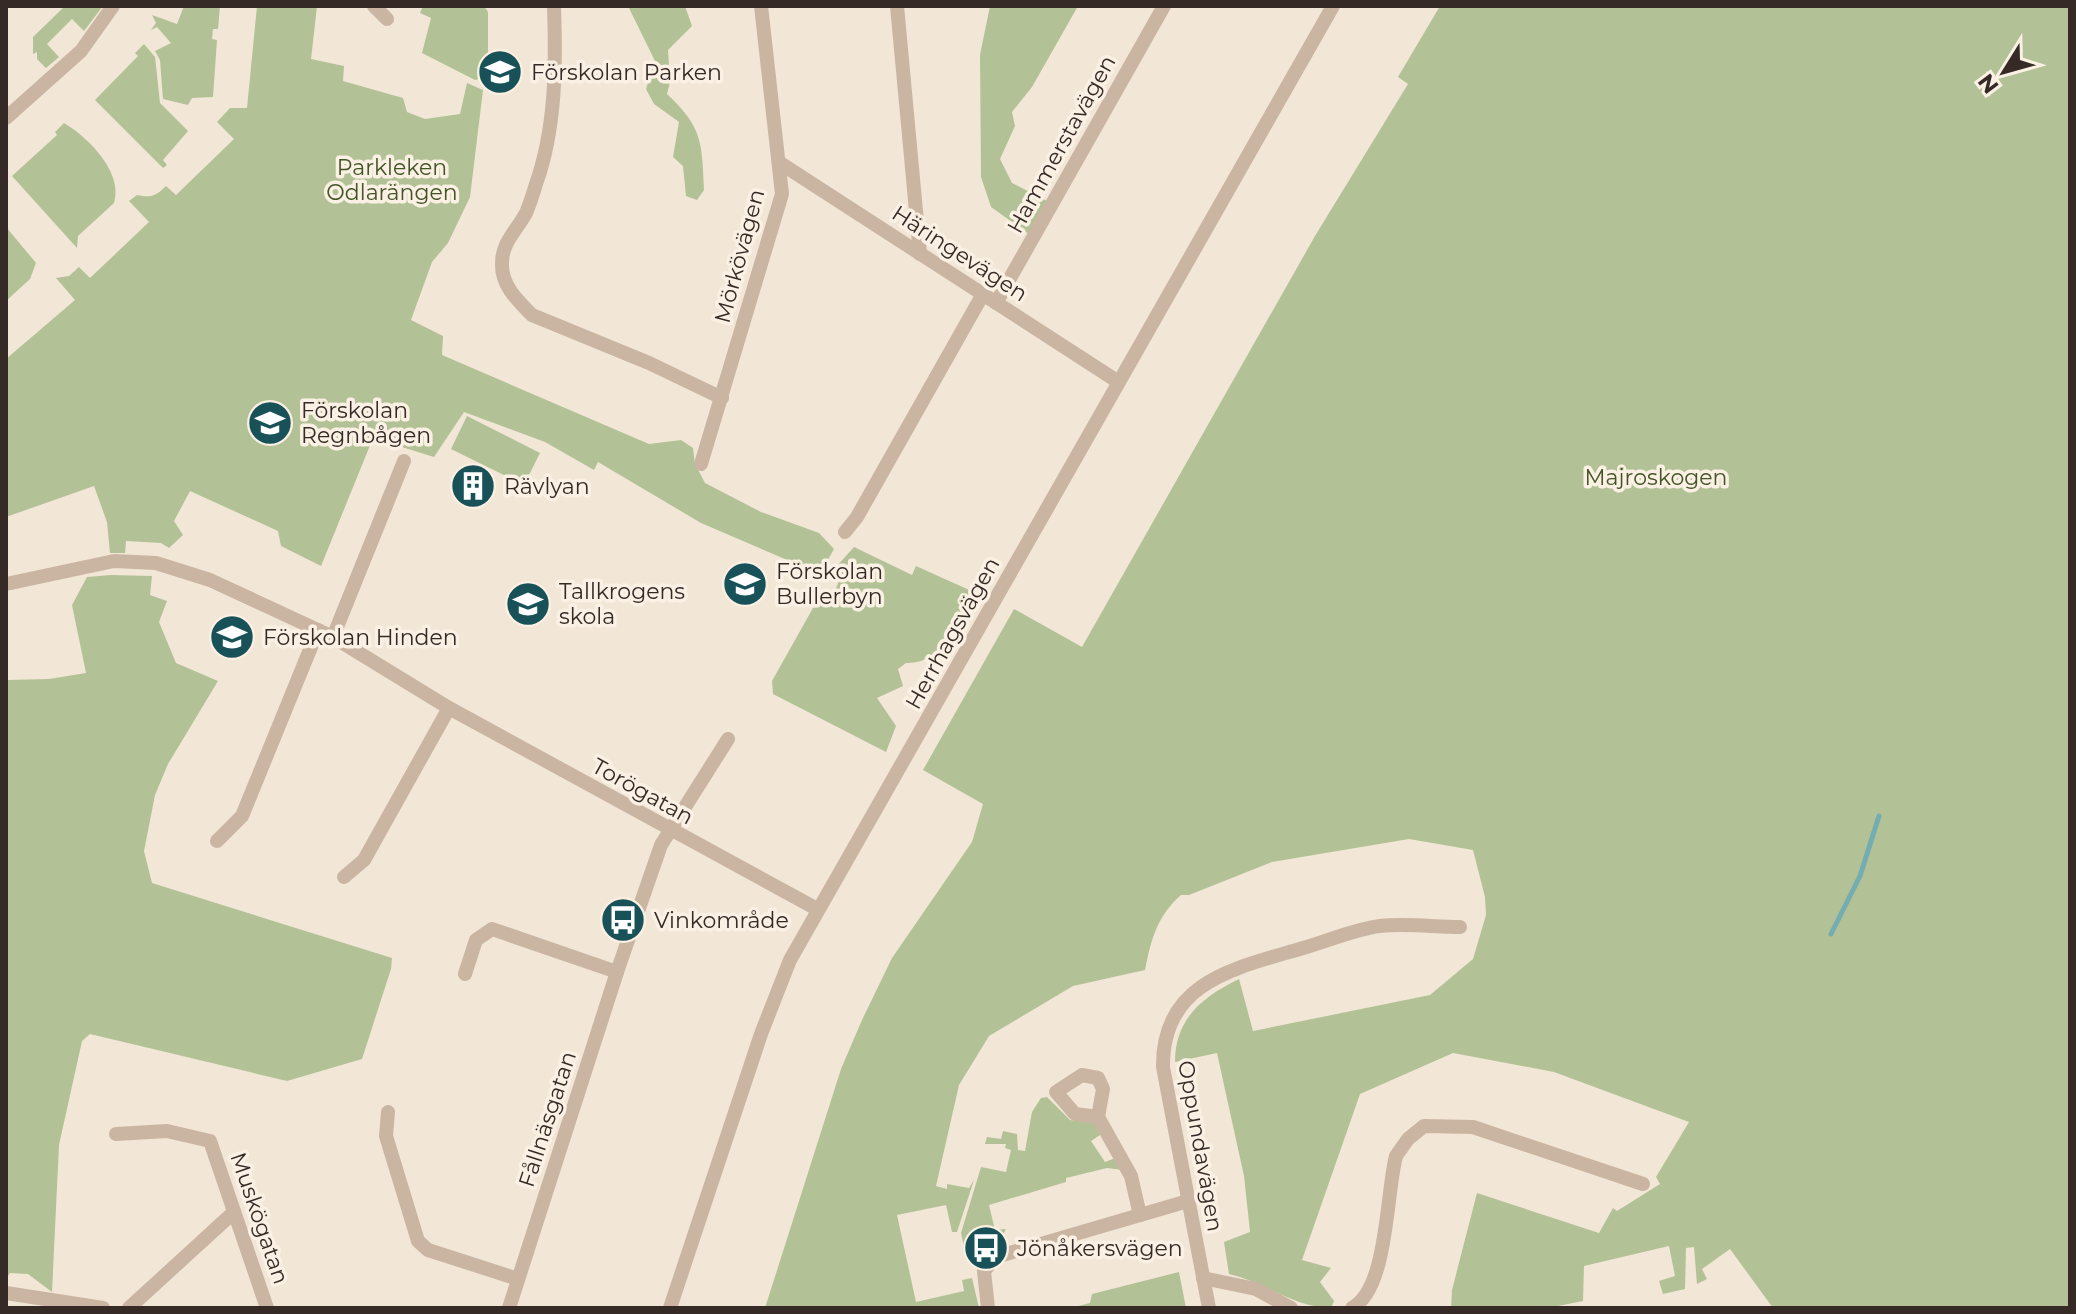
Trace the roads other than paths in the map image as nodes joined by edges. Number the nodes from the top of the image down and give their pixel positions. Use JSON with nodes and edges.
{"nodes":[{"id":1,"x":113,"y":6,"type":"edge"},
{"id":2,"x":374,"y":6,"type":"edge"},
{"id":3,"x":554,"y":6,"type":"edge"},
{"id":4,"x":761,"y":6,"type":"edge"},
{"id":5,"x":897,"y":6,"type":"edge"},
{"id":6,"x":1164,"y":6,"type":"edge"},
{"id":7,"x":1333,"y":6,"type":"edge"},
{"id":8,"x":387,"y":19,"type":"dead end"},
{"id":9,"x":6,"y":118,"type":"edge"},
{"id":10,"x":780,"y":163,"type":"junction"},
{"id":11,"x":920,"y":254,"type":"junction"},
{"id":12,"x":983,"y":294,"type":"junction"},
{"id":13,"x":996,"y":303,"type":"junction"},
{"id":14,"x":1117,"y":381,"type":"junction"},
{"id":15,"x":722,"y":398,"type":"junction"},
{"id":16,"x":404,"y":461,"type":"dead end"},
{"id":17,"x":701,"y":464,"type":"dead end"},
{"id":18,"x":845,"y":532,"type":"dead end"},
{"id":19,"x":6,"y":584,"type":"edge"},
{"id":20,"x":318,"y":630,"type":"junction"},
{"id":21,"x":333,"y":637,"type":"junction"},
{"id":22,"x":449,"y":708,"type":"junction"},
{"id":23,"x":728,"y":739,"type":"dead end"},
{"id":24,"x":671,"y":832,"type":"junction"},
{"id":25,"x":217,"y":841,"type":"dead end"},
{"id":26,"x":344,"y":877,"type":"dead end"},
{"id":27,"x":817,"y":909,"type":"junction"},
{"id":28,"x":1460,"y":927,"type":"dead end"},
{"id":29,"x":617,"y":972,"type":"junction"},
{"id":30,"x":465,"y":974,"type":"dead end"},
{"id":31,"x":388,"y":1112,"type":"dead end"},
{"id":32,"x":1098,"y":1117,"type":"dead end"},
{"id":33,"x":116,"y":1134,"type":"dead end"},
{"id":34,"x":1643,"y":1184,"type":"dead end"},
{"id":35,"x":1188,"y":1201,"type":"junction"},
{"id":36,"x":234,"y":1212,"type":"junction"},
{"id":37,"x":1140,"y":1215,"type":"junction"},
{"id":38,"x":1203,"y":1278,"type":"junction"},
{"id":39,"x":518,"y":1279,"type":"junction"},
{"id":40,"x":6,"y":1293,"type":"edge"},
{"id":41,"x":103,"y":1308,"type":"edge"},
{"id":42,"x":129,"y":1308,"type":"edge"},
{"id":43,"x":267,"y":1308,"type":"edge"},
{"id":44,"x":509,"y":1308,"type":"edge"},
{"id":45,"x":670,"y":1308,"type":"edge"},
{"id":46,"x":988,"y":1308,"type":"edge"},
{"id":47,"x":1209,"y":1308,"type":"edge"},
{"id":48,"x":1291,"y":1308,"type":"edge"},
{"id":49,"x":1352,"y":1308,"type":"edge"}],
"edges":[{"from":1,"to":9,"type":"street"},
{"from":2,"to":8,"type":"street"},
{"from":3,"to":15,"type":"street"},
{"from":4,"to":10,"type":"street","name":"Mörkövägen"},
{"from":5,"to":11,"type":"street"},
{"from":6,"to":13,"type":"street","name":"Hammerstavägen"},
{"from":7,"to":14,"type":"street","name":"Herrhagsvägen"},
{"from":10,"to":11,"type":"street","name":"Häringevägen"},
{"from":10,"to":15,"type":"street","name":"Mörkövägen"},
{"from":11,"to":12,"type":"street","name":"Häringevägen"},
{"from":12,"to":13,"type":"street","name":"Häringevägen"},
{"from":12,"to":18,"type":"street"},
{"from":13,"to":14,"type":"street","name":"Häringevägen"},
{"from":14,"to":27,"type":"street","name":"Herrhagsvägen"},
{"from":15,"to":17,"type":"street","name":"Mörkövägen"},
{"from":16,"to":21,"type":"street"},
{"from":19,"to":20,"type":"street","name":"Torögatan"},
{"from":20,"to":21,"type":"street","name":"Torögatan"},
{"from":20,"to":25,"type":"street"},
{"from":21,"to":22,"type":"street","name":"Torögatan"},
{"from":22,"to":24,"type":"street","name":"Torögatan"},
{"from":22,"to":26,"type":"street"},
{"from":23,"to":24,"type":"street","name":"Fållnäsgatan"},
{"from":24,"to":27,"type":"street","name":"Torögatan"},
{"from":24,"to":29,"type":"street","name":"Fållnäsgatan"},
{"from":27,"to":45,"type":"street","name":"Herrhagsvägen"},
{"from":28,"to":35,"type":"street","name":"Oppundavägen"},
{"from":29,"to":30,"type":"street"},
{"from":29,"to":39,"type":"street","name":"Fållnäsgatan"},
{"from":31,"to":39,"type":"street"},
{"from":32,"to":37,"type":"street"},
{"from":33,"to":36,"type":"street","name":"Muskögatan"},
{"from":34,"to":49,"type":"street"},
{"from":35,"to":37,"type":"street"},
{"from":35,"to":38,"type":"street","name":"Oppundavägen"},
{"from":36,"to":42,"type":"street"},
{"from":36,"to":43,"type":"street","name":"Muskögatan"},
{"from":37,"to":46,"type":"street"},
{"from":38,"to":47,"type":"street","name":"Oppundavägen"},
{"from":38,"to":48,"type":"street"},
{"from":39,"to":44,"type":"street","name":"Fållnäsgatan"},
{"from":40,"to":41,"type":"street"}]}
